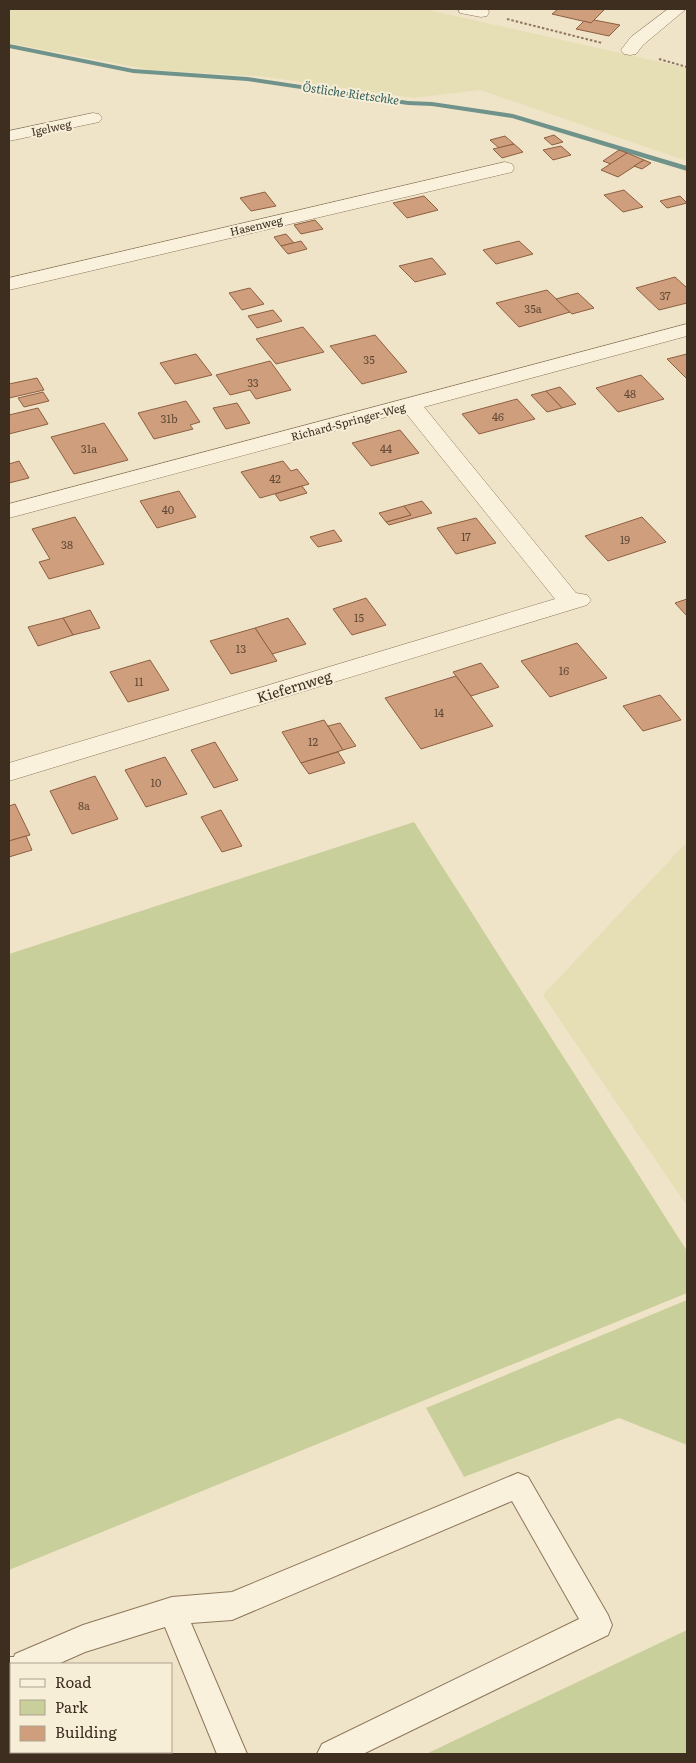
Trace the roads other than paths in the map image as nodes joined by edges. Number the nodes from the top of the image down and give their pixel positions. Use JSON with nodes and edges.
{"nodes":[{"id":1,"x":678,"y":9,"type":"edge"},
{"id":2,"x":630,"y":50,"type":"road end"},
{"id":3,"x":93,"y":118,"type":"dead end"},
{"id":4,"x":9,"y":136,"type":"edge"},
{"id":5,"x":504,"y":168,"type":"dead end"},
{"id":6,"x":9,"y":284,"type":"edge"},
{"id":7,"x":687,"y":330,"type":"edge"},
{"id":8,"x":410,"y":404,"type":"junction"},
{"id":9,"x":9,"y":512,"type":"edge"},
{"id":10,"x":9,"y":772,"type":"edge"},
{"id":11,"x":172,"y":1611,"type":"junction"},
{"id":12,"x":27,"y":1663,"type":"edge"},
{"id":13,"x":232,"y":1754,"type":"edge"},
{"id":14,"x":332,"y":1754,"type":"edge"}],
"edges":[{"from":1,"to":2,"type":"street"},
{"from":3,"to":4,"type":"street","name":"Igelweg"},
{"from":5,"to":6,"type":"street","name":"Hasenweg"},
{"from":7,"to":8,"type":"street","name":"Richard-Springer-Weg"},
{"from":8,"to":9,"type":"street","name":"Richard-Springer-Weg"},
{"from":8,"to":10,"type":"street","name":"Kiefernweg"},
{"from":11,"to":12,"type":"lane"},
{"from":11,"to":13,"type":"lane"},
{"from":11,"to":14,"type":"lane"}]}
